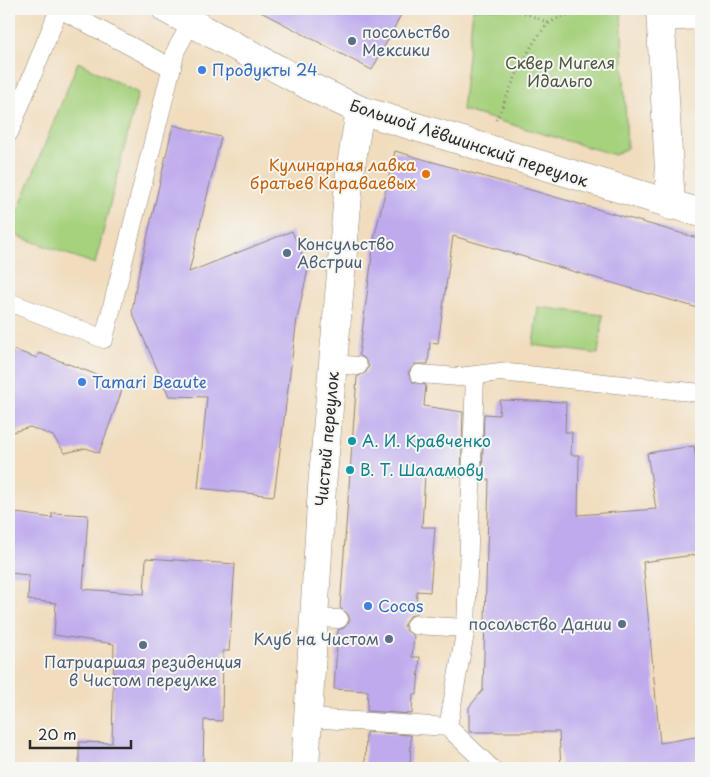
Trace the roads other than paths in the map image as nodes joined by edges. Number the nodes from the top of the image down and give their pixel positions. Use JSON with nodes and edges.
{"nodes":[{"id":1,"x":59,"y":9,"type":"edge"},
{"id":2,"x":166,"y":9,"type":"edge"},
{"id":3,"x":661,"y":13,"type":"edge"},
{"id":4,"x":701,"y":14,"type":"edge"},
{"id":5,"x":191,"y":23,"type":"junction"},
{"id":6,"x":172,"y":68,"type":"junction"},
{"id":7,"x":360,"y":110,"type":"junction"},
{"id":8,"x":9,"y":133,"type":"edge"},
{"id":9,"x":671,"y":206,"type":"junction"},
{"id":10,"x":701,"y":213,"type":"edge"},
{"id":11,"x":9,"y":302,"type":"edge"},
{"id":12,"x":419,"y":374,"type":"dead end"},
{"id":13,"x":475,"y":376,"type":"junction"},
{"id":14,"x":701,"y":393,"type":"edge"},
{"id":15,"x":415,"y":625,"type":"dead end"},
{"id":16,"x":466,"y":628,"type":"junction"},
{"id":17,"x":308,"y":718,"type":"junction"},
{"id":18,"x":448,"y":726,"type":"junction"},
{"id":19,"x":305,"y":768,"type":"edge"},
{"id":20,"x":492,"y":768,"type":"edge"}],
"edges":[{"from":1,"to":6,"type":"lane"},
{"from":1,"to":8,"type":"lane"},
{"from":2,"to":5,"type":"street","name":"Большой Лёвшинский переулок"},
{"from":3,"to":4,"type":"street"},
{"from":3,"to":9,"type":"street"},
{"from":5,"to":6,"type":"lane"},
{"from":5,"to":7,"type":"street","name":"Большой Лёвшинский переулок"},
{"from":6,"to":11,"type":"lane"},
{"from":7,"to":9,"type":"street","name":"Большой Лёвшинский переулок"},
{"from":7,"to":17,"type":"street","name":"Чистый переулок"},
{"from":9,"to":10,"type":"street","name":"Большой Лёвшинский переулок"},
{"from":12,"to":13,"type":"lane"},
{"from":13,"to":14,"type":"lane"},
{"from":13,"to":16,"type":"lane"},
{"from":15,"to":16,"type":"lane"},
{"from":16,"to":18,"type":"lane"},
{"from":17,"to":18,"type":"lane"},
{"from":17,"to":19,"type":"street","name":"Чистый переулок"},
{"from":18,"to":20,"type":"lane"}]}
